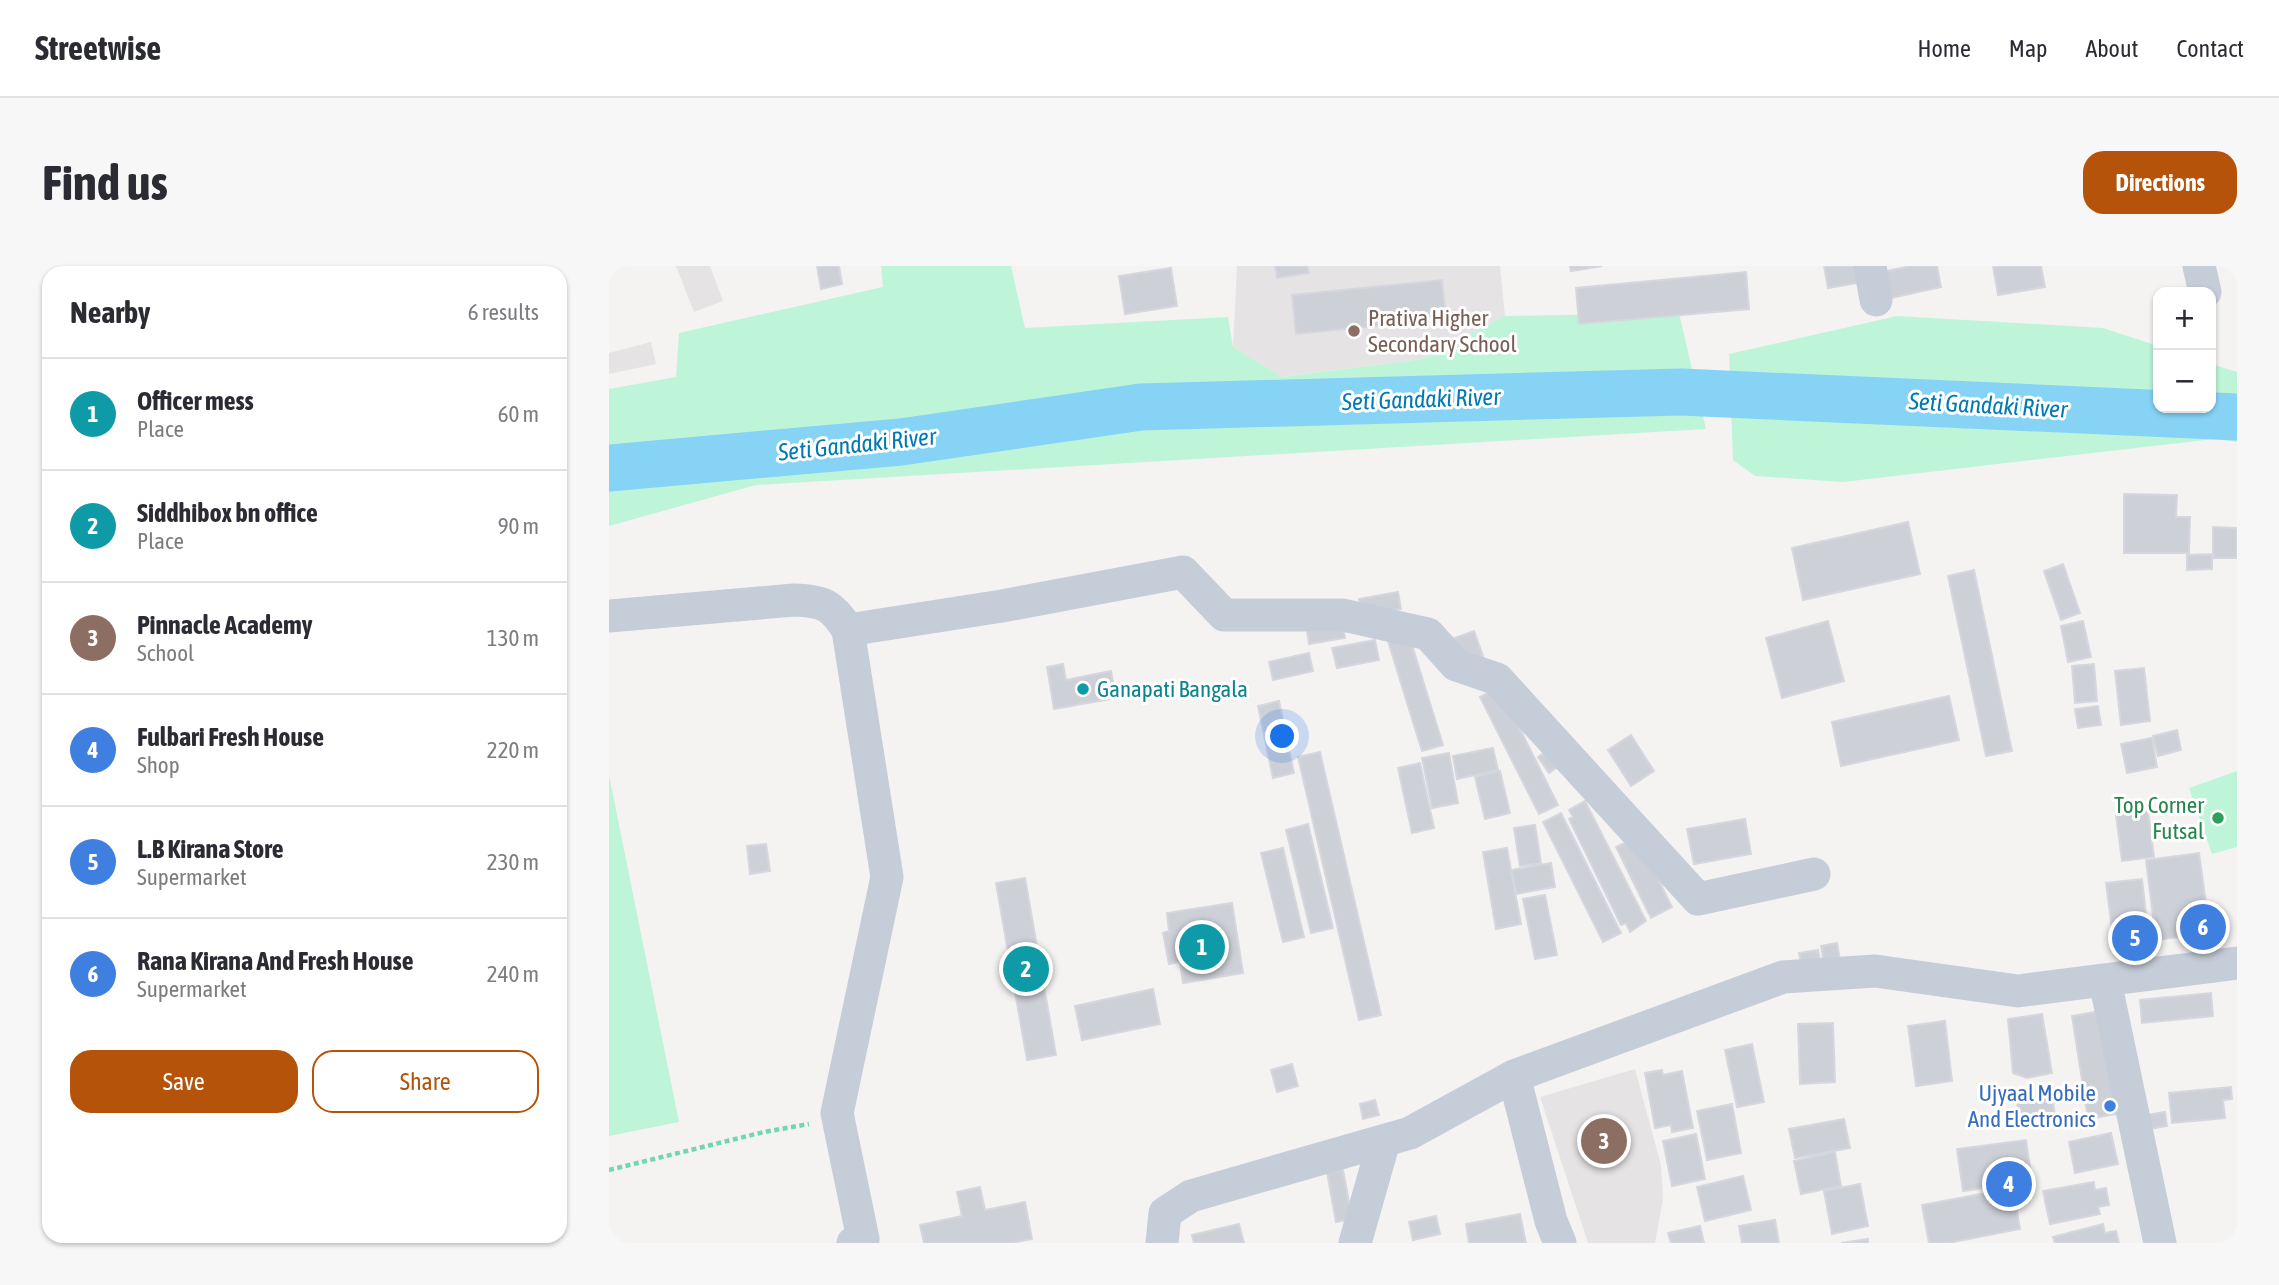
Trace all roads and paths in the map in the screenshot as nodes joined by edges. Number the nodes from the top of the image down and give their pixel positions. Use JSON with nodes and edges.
{"nodes":[{"id":1,"x":1870,"y":266,"type":"edge"},
{"id":2,"x":2199,"y":266,"type":"edge"},
{"id":3,"x":2204,"y":287,"type":"edge"},
{"id":4,"x":1876,"y":300,"type":"dead end"},
{"id":5,"x":609,"y":616,"type":"edge"},
{"id":6,"x":848,"y":630,"type":"junction"},
{"id":7,"x":1814,"y":874,"type":"dead end"},
{"id":8,"x":2237,"y":963,"type":"edge"},
{"id":9,"x":2105,"y":981,"type":"junction"},
{"id":10,"x":1514,"y":1076,"type":"junction"},
{"id":11,"x":837,"y":1113,"type":"junction"},
{"id":12,"x":1384,"y":1141,"type":"junction"},
{"id":13,"x":609,"y":1170,"type":"edge"},
{"id":14,"x":853,"y":1243,"type":"edge"},
{"id":15,"x":1162,"y":1243,"type":"edge"},
{"id":16,"x":1355,"y":1243,"type":"edge"},
{"id":17,"x":1560,"y":1243,"type":"edge"},
{"id":18,"x":2160,"y":1243,"type":"edge"}],
"edges":[{"from":1,"to":4,"type":"street"},
{"from":2,"to":3,"type":"street"},
{"from":5,"to":6,"type":"street"},
{"from":6,"to":7,"type":"street"},
{"from":6,"to":11,"type":"street"},
{"from":8,"to":9,"type":"street"},
{"from":9,"to":10,"type":"street"},
{"from":9,"to":18,"type":"street"},
{"from":10,"to":12,"type":"street"},
{"from":10,"to":17,"type":"street"},
{"from":11,"to":13,"type":"path"},
{"from":11,"to":14,"type":"street"},
{"from":12,"to":15,"type":"street"},
{"from":12,"to":16,"type":"street"}]}
